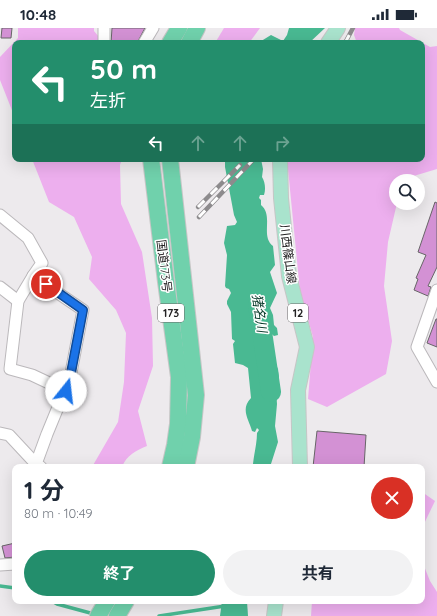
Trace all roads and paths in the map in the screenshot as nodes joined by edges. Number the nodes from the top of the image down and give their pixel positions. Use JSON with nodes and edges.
{"nodes":[{"id":1,"x":104,"y":28,"type":"edge"},
{"id":2,"x":153,"y":28,"type":"edge"},
{"id":3,"x":179,"y":28,"type":"edge"},
{"id":4,"x":197,"y":28,"type":"edge"},
{"id":5,"x":338,"y":28,"type":"edge"},
{"id":6,"x":104,"y":40,"type":"edge"},
{"id":7,"x":146,"y":40,"type":"edge"},
{"id":8,"x":172,"y":40,"type":"edge"},
{"id":9,"x":191,"y":40,"type":"edge"},
{"id":10,"x":330,"y":40,"type":"edge"},
{"id":11,"x":151,"y":162,"type":"edge"},
{"id":12,"x":170,"y":162,"type":"edge"},
{"id":13,"x":280,"y":162,"type":"edge"},
{"id":14,"x":0,"y":216,"type":"edge"},
{"id":15,"x":33,"y":276,"type":"junction"},
{"id":16,"x":0,"y":287,"type":"edge"},
{"id":17,"x":437,"y":290,"type":"edge"},
{"id":18,"x":18,"y":301,"type":"junction"},
{"id":19,"x":437,"y":382,"type":"edge"},
{"id":20,"x":66,"y":391,"type":"junction"},
{"id":21,"x":0,"y":434,"type":"edge"},
{"id":22,"x":38,"y":464,"type":"edge"},
{"id":23,"x":39,"y":464,"type":"edge"},
{"id":24,"x":171,"y":464,"type":"edge"},
{"id":25,"x":187,"y":464,"type":"edge"},
{"id":26,"x":300,"y":464,"type":"edge"},
{"id":27,"x":12,"y":564,"type":"edge"},
{"id":28,"x":0,"y":565,"type":"edge"},
{"id":29,"x":276,"y":604,"type":"edge"},
{"id":30,"x":274,"y":616,"type":"edge"}],
"edges":[{"from":1,"to":6,"type":"street"},
{"from":2,"to":7,"type":"street"},
{"from":3,"to":8,"type":"highway"},
{"from":4,"to":9,"type":"highway"},
{"from":5,"to":10,"type":"main road"},
{"from":11,"to":24,"type":"highway","name":"国道173号","number":"173"},
{"from":12,"to":25,"type":"highway","name":"国道173号","number":"173"},
{"from":13,"to":26,"type":"main road","name":"川西篠山線","number":"12"},
{"from":14,"to":15,"type":"street"},
{"from":15,"to":18,"type":"street"},
{"from":15,"to":20,"type":"street"},
{"from":16,"to":18,"type":"street"},
{"from":17,"to":19,"type":"street"},
{"from":18,"to":20,"type":"street"},
{"from":20,"to":23,"type":"street"},
{"from":21,"to":22,"type":"street"},
{"from":27,"to":28,"type":"street"},
{"from":29,"to":30,"type":"main road"}]}
